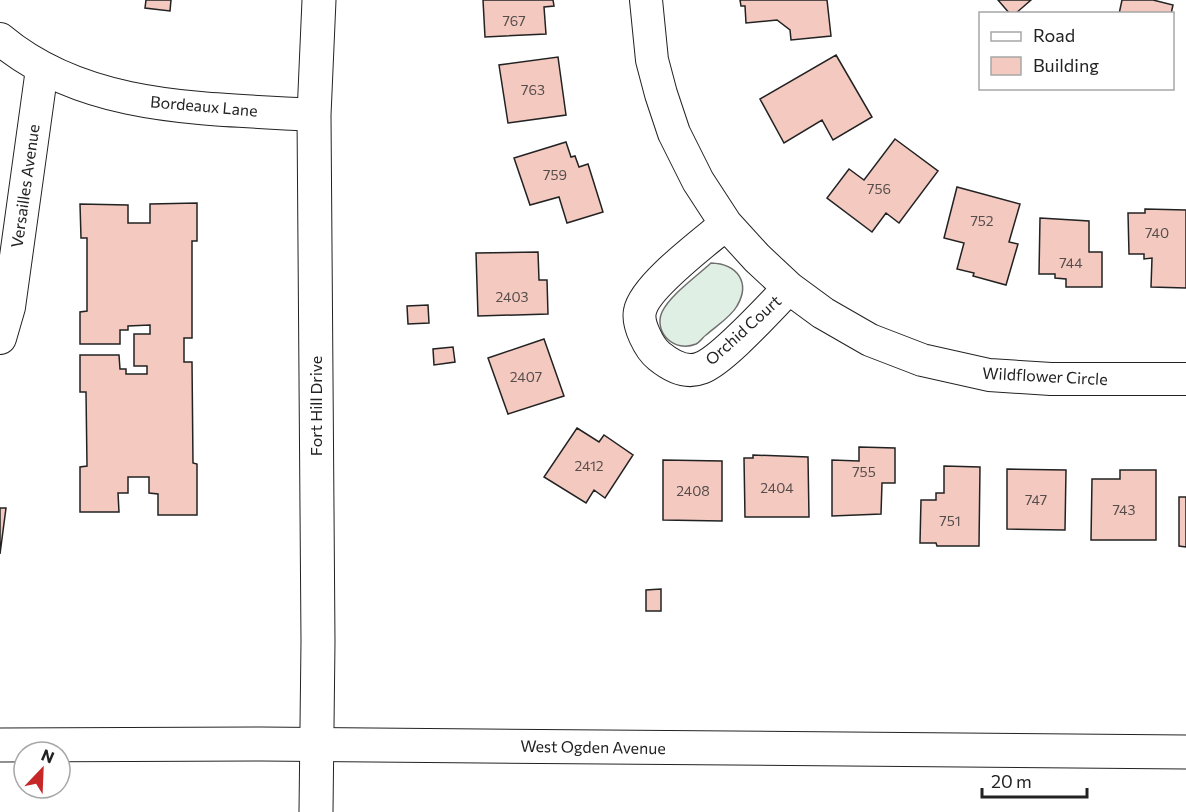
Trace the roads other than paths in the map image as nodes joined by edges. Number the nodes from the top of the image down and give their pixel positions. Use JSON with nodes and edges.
{"nodes":[{"id":1,"x":319,"y":0,"type":"edge"},
{"id":2,"x":646,"y":0,"type":"edge"},
{"id":3,"x":0,"y":39,"type":"edge"},
{"id":4,"x":42,"y":69,"type":"junction"},
{"id":5,"x":314,"y":115,"type":"junction"},
{"id":6,"x":726,"y":224,"type":"junction"},
{"id":7,"x":789,"y":288,"type":"junction"},
{"id":8,"x":0,"y":338,"type":"edge"},
{"id":9,"x":1186,"y":379,"type":"edge"},
{"id":10,"x":0,"y":745,"type":"edge"},
{"id":11,"x":318,"y":745,"type":"junction"},
{"id":12,"x":1186,"y":752,"type":"edge"},
{"id":13,"x":316,"y":812,"type":"edge"}],
"edges":[{"from":1,"to":5,"type":"main road","name":"Fort Hill Drive"},
{"from":2,"to":6,"type":"street","name":"Wildflower Circle"},
{"from":3,"to":4,"type":"street","name":"Bordeaux Lane"},
{"from":4,"to":5,"type":"street","name":"Bordeaux Lane"},
{"from":4,"to":8,"type":"street","name":"Versailles Avenue"},
{"from":5,"to":11,"type":"main road","name":"Fort Hill Drive"},
{"from":6,"to":7,"type":"street","name":"Wildflower Circle"},
{"from":6,"to":7,"type":"street","name":"Orchid Court"},
{"from":7,"to":9,"type":"street","name":"Wildflower Circle"},
{"from":10,"to":11,"type":"main road","name":"West Ogden Avenue"},
{"from":11,"to":12,"type":"main road","name":"West Ogden Avenue"},
{"from":11,"to":13,"type":"main road","name":"Fort Hill Drive"}]}
